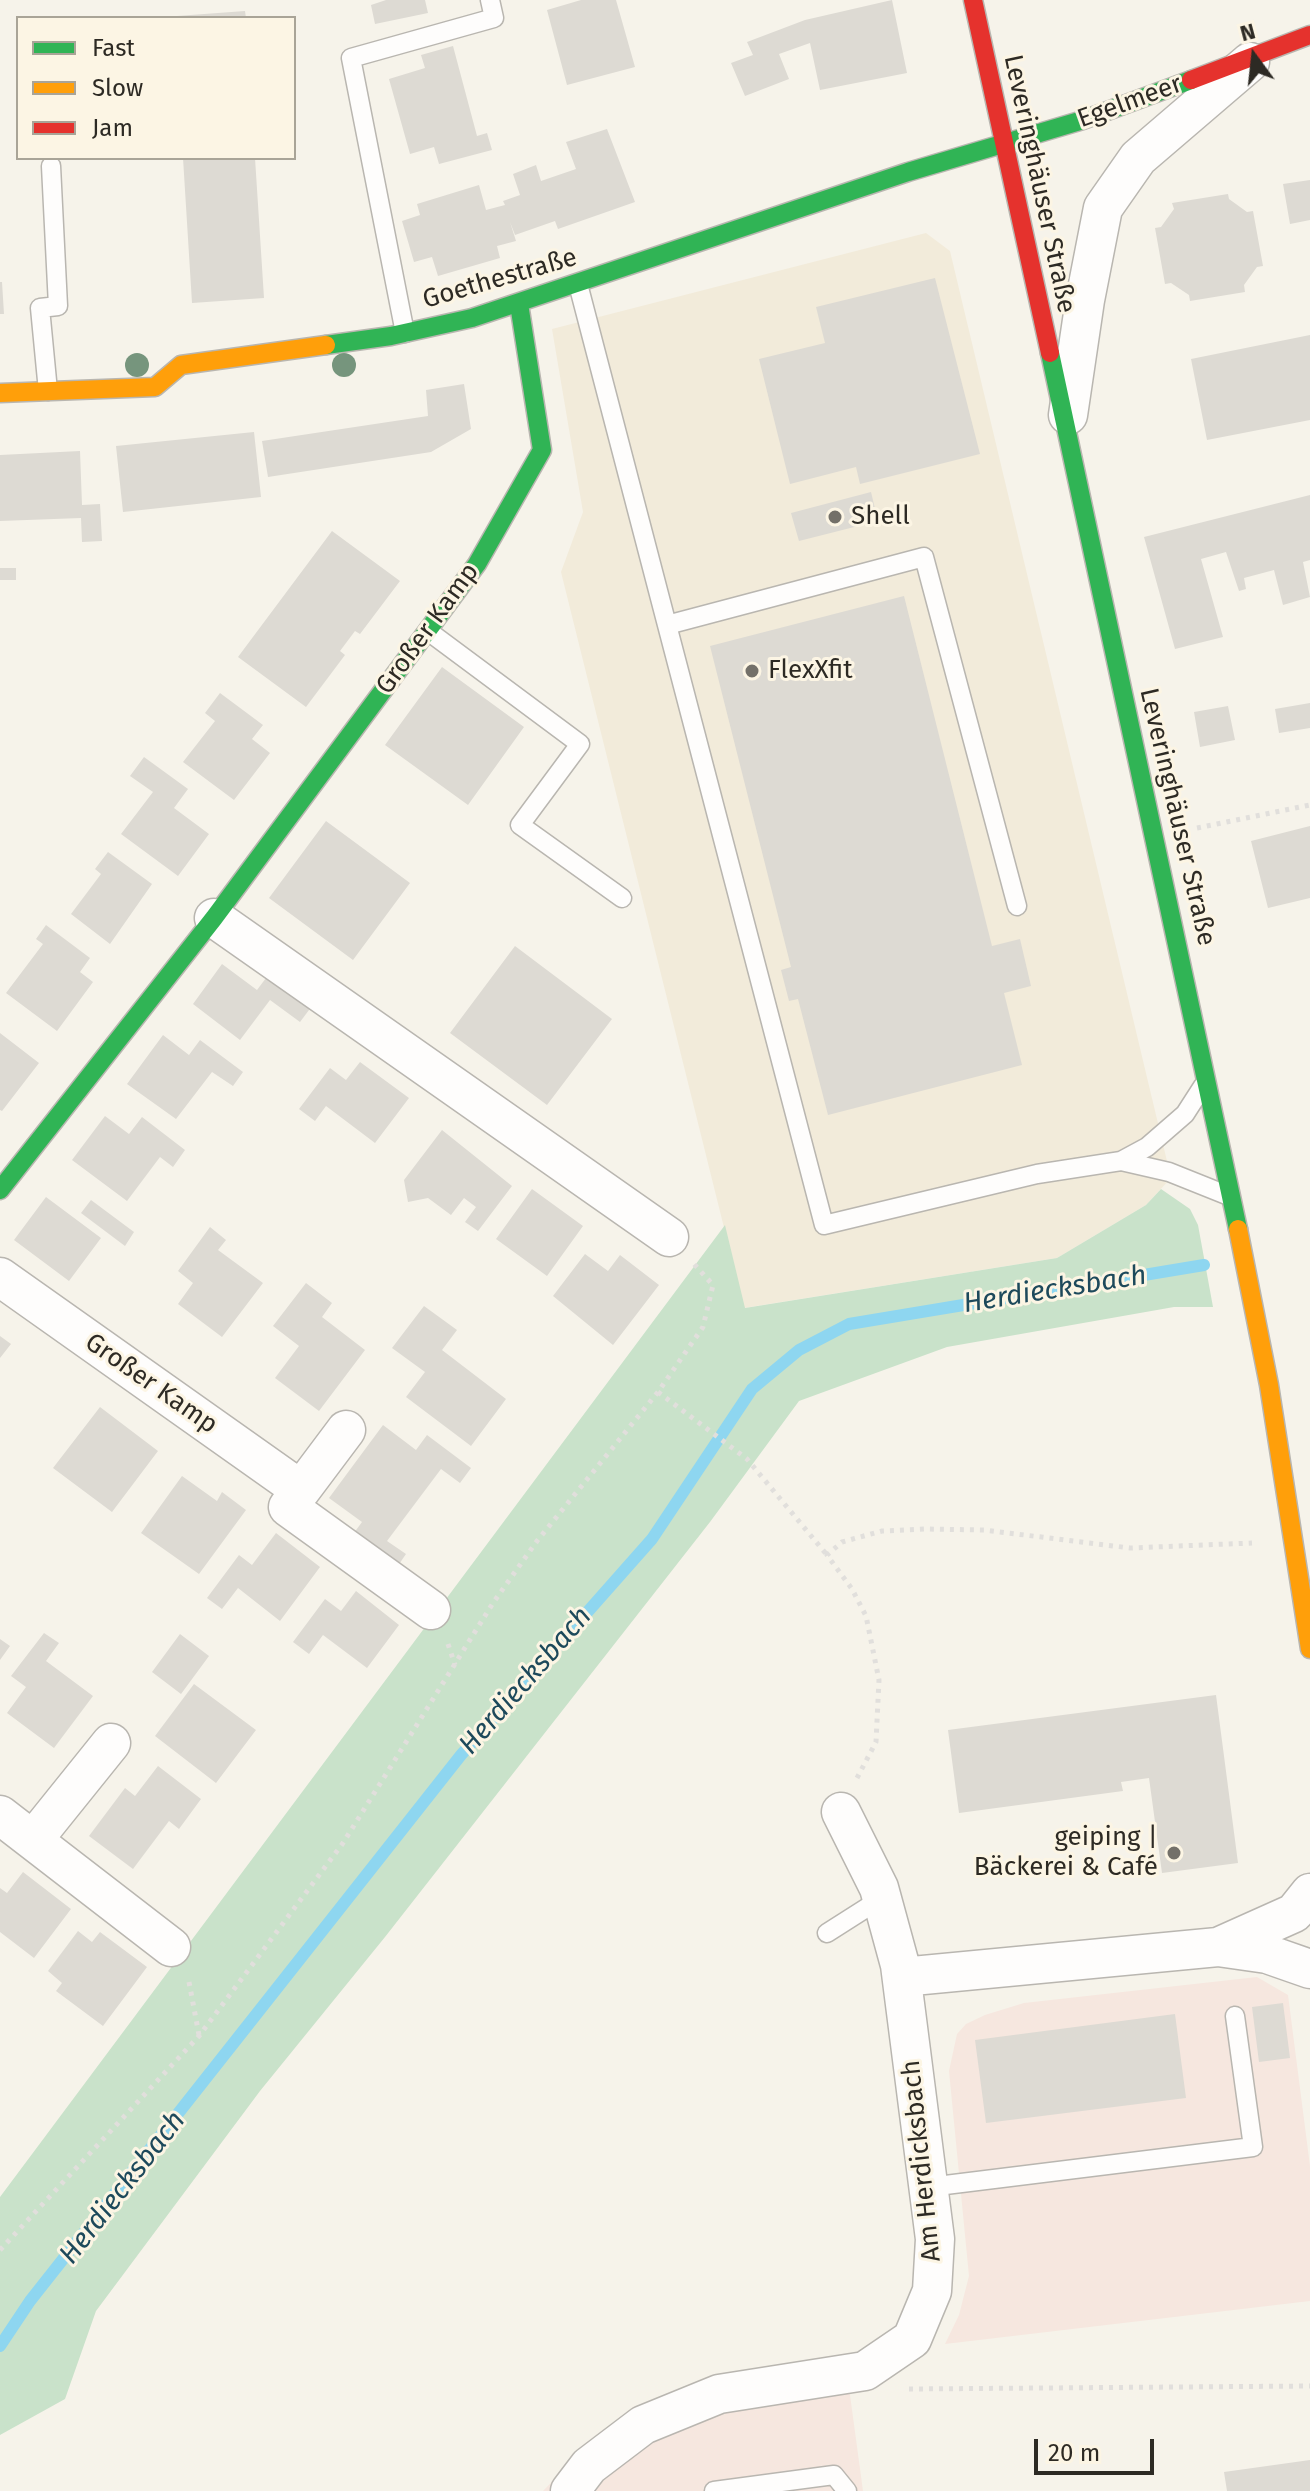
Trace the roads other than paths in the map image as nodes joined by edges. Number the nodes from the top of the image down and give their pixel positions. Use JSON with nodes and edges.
{"nodes":[{"id":1,"x":490,"y":0,"type":"edge"},
{"id":2,"x":973,"y":0,"type":"edge"},
{"id":3,"x":1310,"y":35,"type":"edge"},
{"id":4,"x":1256,"y":57,"type":"junction"},
{"id":5,"x":1003,"y":143,"type":"junction"},
{"id":6,"x":51,"y":166,"type":"dead end"},
{"id":7,"x":578,"y":284,"type":"junction"},
{"id":8,"x":519,"y":304,"type":"junction"},
{"id":9,"x":405,"y":333,"type":"junction"},
{"id":10,"x":48,"y":391,"type":"junction"},
{"id":11,"x":0,"y":393,"type":"edge"},
{"id":12,"x":1066,"y":426,"type":"junction"},
{"id":13,"x":667,"y":625,"type":"junction"},
{"id":14,"x":428,"y":631,"type":"junction"},
{"id":15,"x":622,"y":898,"type":"dead end"},
{"id":16,"x":1017,"y":906,"type":"dead end"},
{"id":17,"x":214,"y":918,"type":"junction"},
{"id":18,"x":1208,"y":1077,"type":"junction"},
{"id":19,"x":1121,"y":1161,"type":"junction"},
{"id":20,"x":0,"y":1190,"type":"edge"},
{"id":21,"x":1232,"y":1197,"type":"junction"},
{"id":22,"x":669,"y":1237,"type":"road end"},
{"id":23,"x":0,"y":1277,"type":"edge"},
{"id":24,"x":346,"y":1430,"type":"dead end"},
{"id":25,"x":301,"y":1490,"type":"junction"},
{"id":26,"x":431,"y":1610,"type":"dead end"},
{"id":27,"x":1310,"y":1649,"type":"edge"},
{"id":28,"x":111,"y":1743,"type":"dead end"},
{"id":29,"x":841,"y":1812,"type":"road end"},
{"id":30,"x":0,"y":1815,"type":"edge"},
{"id":31,"x":33,"y":1840,"type":"junction"},
{"id":32,"x":1310,"y":1893,"type":"edge"},
{"id":33,"x":882,"y":1898,"type":"junction"},
{"id":34,"x":827,"y":1933,"type":"dead end"},
{"id":35,"x":171,"y":1947,"type":"road end"},
{"id":36,"x":1218,"y":1947,"type":"junction"},
{"id":37,"x":1310,"y":1969,"type":"edge"},
{"id":38,"x":902,"y":1977,"type":"junction"},
{"id":39,"x":1235,"y":2016,"type":"dead end"},
{"id":40,"x":929,"y":2187,"type":"junction"},
{"id":41,"x":570,"y":2491,"type":"edge"},
{"id":42,"x":714,"y":2491,"type":"edge"},
{"id":43,"x":847,"y":2491,"type":"edge"}],
"edges":[{"from":1,"to":9,"type":"lane"},
{"from":2,"to":5,"type":"street","name":"Leveringhäuser Straße"},
{"from":3,"to":4,"type":"street","name":"Egelmeer"},
{"from":4,"to":5,"type":"street","name":"Egelmeer"},
{"from":4,"to":12,"type":"street","name":"Egelmeer"},
{"from":5,"to":7,"type":"street","name":"Goethestraße"},
{"from":5,"to":12,"type":"street","name":"Leveringhäuser Straße"},
{"from":6,"to":10,"type":"lane"},
{"from":7,"to":8,"type":"street","name":"Goethestraße"},
{"from":7,"to":13,"type":"lane"},
{"from":8,"to":9,"type":"street","name":"Goethestraße"},
{"from":8,"to":14,"type":"street","name":"Großer Kamp"},
{"from":9,"to":10,"type":"street","name":"Goethestraße"},
{"from":10,"to":11,"type":"street","name":"Goethestraße"},
{"from":12,"to":18,"type":"street","name":"Leveringhäuser Straße"},
{"from":13,"to":16,"type":"lane"},
{"from":13,"to":19,"type":"lane"},
{"from":14,"to":15,"type":"lane"},
{"from":14,"to":17,"type":"street","name":"Großer Kamp"},
{"from":17,"to":20,"type":"street","name":"Großer Kamp"},
{"from":17,"to":22,"type":"street"},
{"from":18,"to":19,"type":"lane"},
{"from":18,"to":21,"type":"street","name":"Leveringhäuser Straße"},
{"from":19,"to":21,"type":"lane"},
{"from":21,"to":27,"type":"street","name":"Leveringhäuser Straße"},
{"from":23,"to":25,"type":"street","name":"Großer Kamp"},
{"from":24,"to":25,"type":"street"},
{"from":25,"to":26,"type":"street"},
{"from":28,"to":31,"type":"street"},
{"from":29,"to":33,"type":"street","name":"Am Herdicksbach"},
{"from":30,"to":31,"type":"street"},
{"from":31,"to":35,"type":"street"},
{"from":32,"to":36,"type":"street"},
{"from":33,"to":34,"type":"lane"},
{"from":33,"to":38,"type":"street","name":"Am Herdicksbach"},
{"from":36,"to":37,"type":"street"},
{"from":36,"to":38,"type":"street"},
{"from":38,"to":40,"type":"street","name":"Am Herdicksbach"},
{"from":39,"to":40,"type":"lane"},
{"from":40,"to":41,"type":"street","name":"Am Herdicksbach"},
{"from":42,"to":43,"type":"lane"}]}
